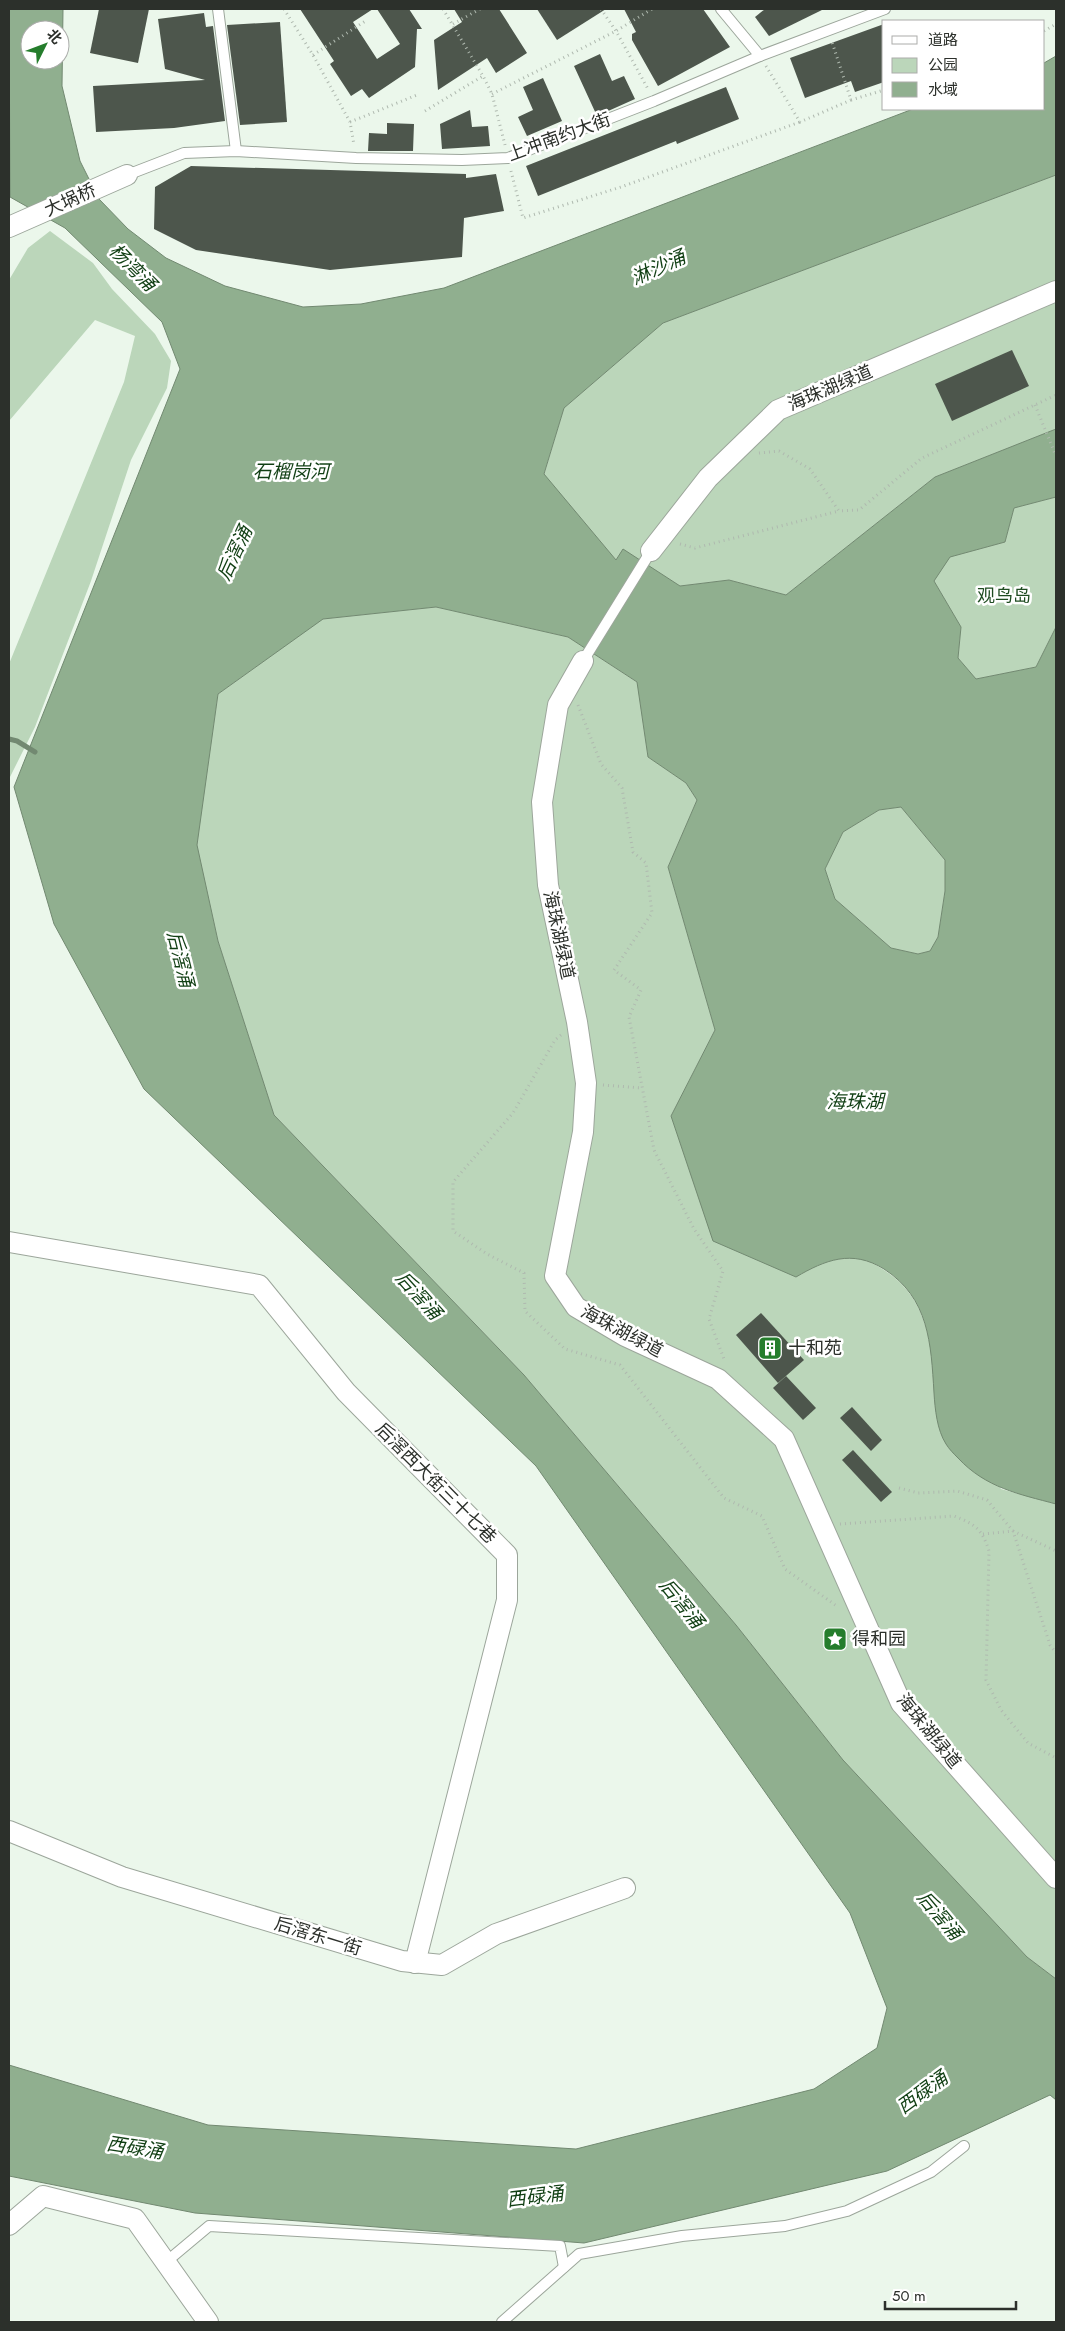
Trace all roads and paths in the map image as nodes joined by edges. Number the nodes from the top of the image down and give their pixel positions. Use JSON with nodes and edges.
{"nodes":[{"id":1,"x":218,"y":9,"type":"edge"},
{"id":2,"x":284,"y":9,"type":"edge"},
{"id":3,"x":443,"y":9,"type":"edge"},
{"id":4,"x":480,"y":9,"type":"edge"},
{"id":5,"x":601,"y":9,"type":"edge"},
{"id":6,"x":652,"y":9,"type":"edge"},
{"id":7,"x":721,"y":9,"type":"edge"},
{"id":8,"x":885,"y":9,"type":"edge"},
{"id":9,"x":367,"y":20,"type":"dead end"},
{"id":10,"x":453,"y":24,"type":"junction"},
{"id":11,"x":1056,"y":24,"type":"edge"},
{"id":12,"x":827,"y":30,"type":"junction"},
{"id":13,"x":1045,"y":30,"type":"edge"},
{"id":14,"x":616,"y":31,"type":"junction"},
{"id":15,"x":313,"y":55,"type":"junction"},
{"id":16,"x":760,"y":56,"type":"junction"},
{"id":17,"x":484,"y":76,"type":"junction"},
{"id":18,"x":882,"y":91,"type":"edge"},
{"id":19,"x":492,"y":94,"type":"junction"},
{"id":20,"x":417,"y":95,"type":"dead end"},
{"id":21,"x":851,"y":100,"type":"junction"},
{"id":22,"x":654,"y":101,"type":"junction"},
{"id":23,"x":425,"y":111,"type":"dead end"},
{"id":24,"x":350,"y":122,"type":"junction"},
{"id":25,"x":800,"y":122,"type":"junction"},
{"id":26,"x":236,"y":151,"type":"junction"},
{"id":27,"x":356,"y":158,"type":"junction"},
{"id":28,"x":508,"y":158,"type":"junction"},
{"id":29,"x":127,"y":175,"type":"joint"},
{"id":30,"x":10,"y":226,"type":"edge"},
{"id":31,"x":1056,"y":291,"type":"edge"},
{"id":32,"x":1056,"y":395,"type":"edge"},
{"id":33,"x":1035,"y":405,"type":"junction"},
{"id":34,"x":1056,"y":453,"type":"edge"},
{"id":35,"x":731,"y":455,"type":"junction"},
{"id":36,"x":839,"y":511,"type":"junction"},
{"id":37,"x":656,"y":546,"type":"junction"},
{"id":38,"x":583,"y":661,"type":"joint"},
{"id":39,"x":570,"y":684,"type":"junction"},
{"id":40,"x":586,"y":1083,"type":"junction"},
{"id":41,"x":642,"y":1088,"type":"junction"},
{"id":42,"x":9,"y":1242,"type":"edge"},
{"id":43,"x":718,"y":1379,"type":"junction"},
{"id":44,"x":899,"y":1488,"type":"dead end"},
{"id":45,"x":822,"y":1526,"type":"junction"},
{"id":46,"x":1013,"y":1531,"type":"junction"},
{"id":47,"x":983,"y":1534,"type":"junction"},
{"id":48,"x":1056,"y":1551,"type":"edge"},
{"id":49,"x":1056,"y":1653,"type":"edge"},
{"id":50,"x":1056,"y":1758,"type":"edge"},
{"id":51,"x":9,"y":1831,"type":"edge"},
{"id":52,"x":1056,"y":1878,"type":"edge"},
{"id":53,"x":625,"y":1888,"type":"dead end"},
{"id":54,"x":415,"y":1963,"type":"junction"},
{"id":55,"x":964,"y":2146,"type":"dead end"},
{"id":56,"x":9,"y":2225,"type":"edge"},
{"id":57,"x":166,"y":2262,"type":"junction"},
{"id":58,"x":564,"y":2267,"type":"junction"},
{"id":59,"x":208,"y":2322,"type":"edge"},
{"id":60,"x":502,"y":2322,"type":"edge"}],
"edges":[{"from":1,"to":26,"type":"lane"},
{"from":2,"to":15,"type":"path"},
{"from":3,"to":10,"type":"path"},
{"from":4,"to":10,"type":"path"},
{"from":5,"to":14,"type":"path"},
{"from":6,"to":14,"type":"path"},
{"from":7,"to":16,"type":"lane"},
{"from":8,"to":12,"type":"lane","name":"上冲南约大街"},
{"from":9,"to":15,"type":"path"},
{"from":10,"to":17,"type":"path"},
{"from":11,"to":13,"type":"path"},
{"from":12,"to":16,"type":"lane","name":"上冲南约大街"},
{"from":12,"to":21,"type":"path"},
{"from":14,"to":19,"type":"path"},
{"from":14,"to":22,"type":"path"},
{"from":15,"to":24,"type":"path"},
{"from":16,"to":22,"type":"lane","name":"上冲南约大街"},
{"from":16,"to":25,"type":"path"},
{"from":17,"to":19,"type":"path"},
{"from":17,"to":23,"type":"path"},
{"from":18,"to":21,"type":"path"},
{"from":19,"to":28,"type":"path"},
{"from":20,"to":24,"type":"path"},
{"from":21,"to":25,"type":"path"},
{"from":22,"to":28,"type":"lane","name":"上冲南约大街"},
{"from":24,"to":27,"type":"path"},
{"from":25,"to":28,"type":"path"},
{"from":26,"to":27,"type":"lane","name":"上冲南约大街"},
{"from":26,"to":29,"type":"lane","name":"上冲南约大街"},
{"from":27,"to":28,"type":"lane","name":"上冲南约大街"},
{"from":29,"to":30,"type":"street","name":"大埚桥"},
{"from":31,"to":35,"type":"street","name":"海珠湖绿道"},
{"from":32,"to":33,"type":"path"},
{"from":33,"to":34,"type":"path"},
{"from":33,"to":36,"type":"path"},
{"from":35,"to":36,"type":"path"},
{"from":35,"to":37,"type":"street","name":"海珠湖绿道"},
{"from":36,"to":37,"type":"path"},
{"from":37,"to":38,"type":"lane"},
{"from":38,"to":39,"type":"street","name":"海珠湖绿道"},
{"from":39,"to":40,"type":"street","name":"海珠湖绿道"},
{"from":39,"to":41,"type":"path"},
{"from":40,"to":41,"type":"path"},
{"from":40,"to":43,"type":"street","name":"海珠湖绿道"},
{"from":41,"to":43,"type":"path"},
{"from":42,"to":54,"type":"street","name":"后滘西大街三十七巷"},
{"from":43,"to":45,"type":"street","name":"海珠湖绿道"},
{"from":44,"to":46,"type":"path"},
{"from":45,"to":47,"type":"path"},
{"from":45,"to":52,"type":"street","name":"海珠湖绿道"},
{"from":46,"to":47,"type":"path"},
{"from":46,"to":48,"type":"path"},
{"from":46,"to":49,"type":"path"},
{"from":47,"to":50,"type":"path"},
{"from":51,"to":54,"type":"street","name":"后滘东一街"},
{"from":53,"to":54,"type":"street","name":"后滘东一街"},
{"from":55,"to":58,"type":"lane"},
{"from":56,"to":57,"type":"street"},
{"from":57,"to":58,"type":"lane"},
{"from":57,"to":59,"type":"street"},
{"from":58,"to":60,"type":"lane"}]}
